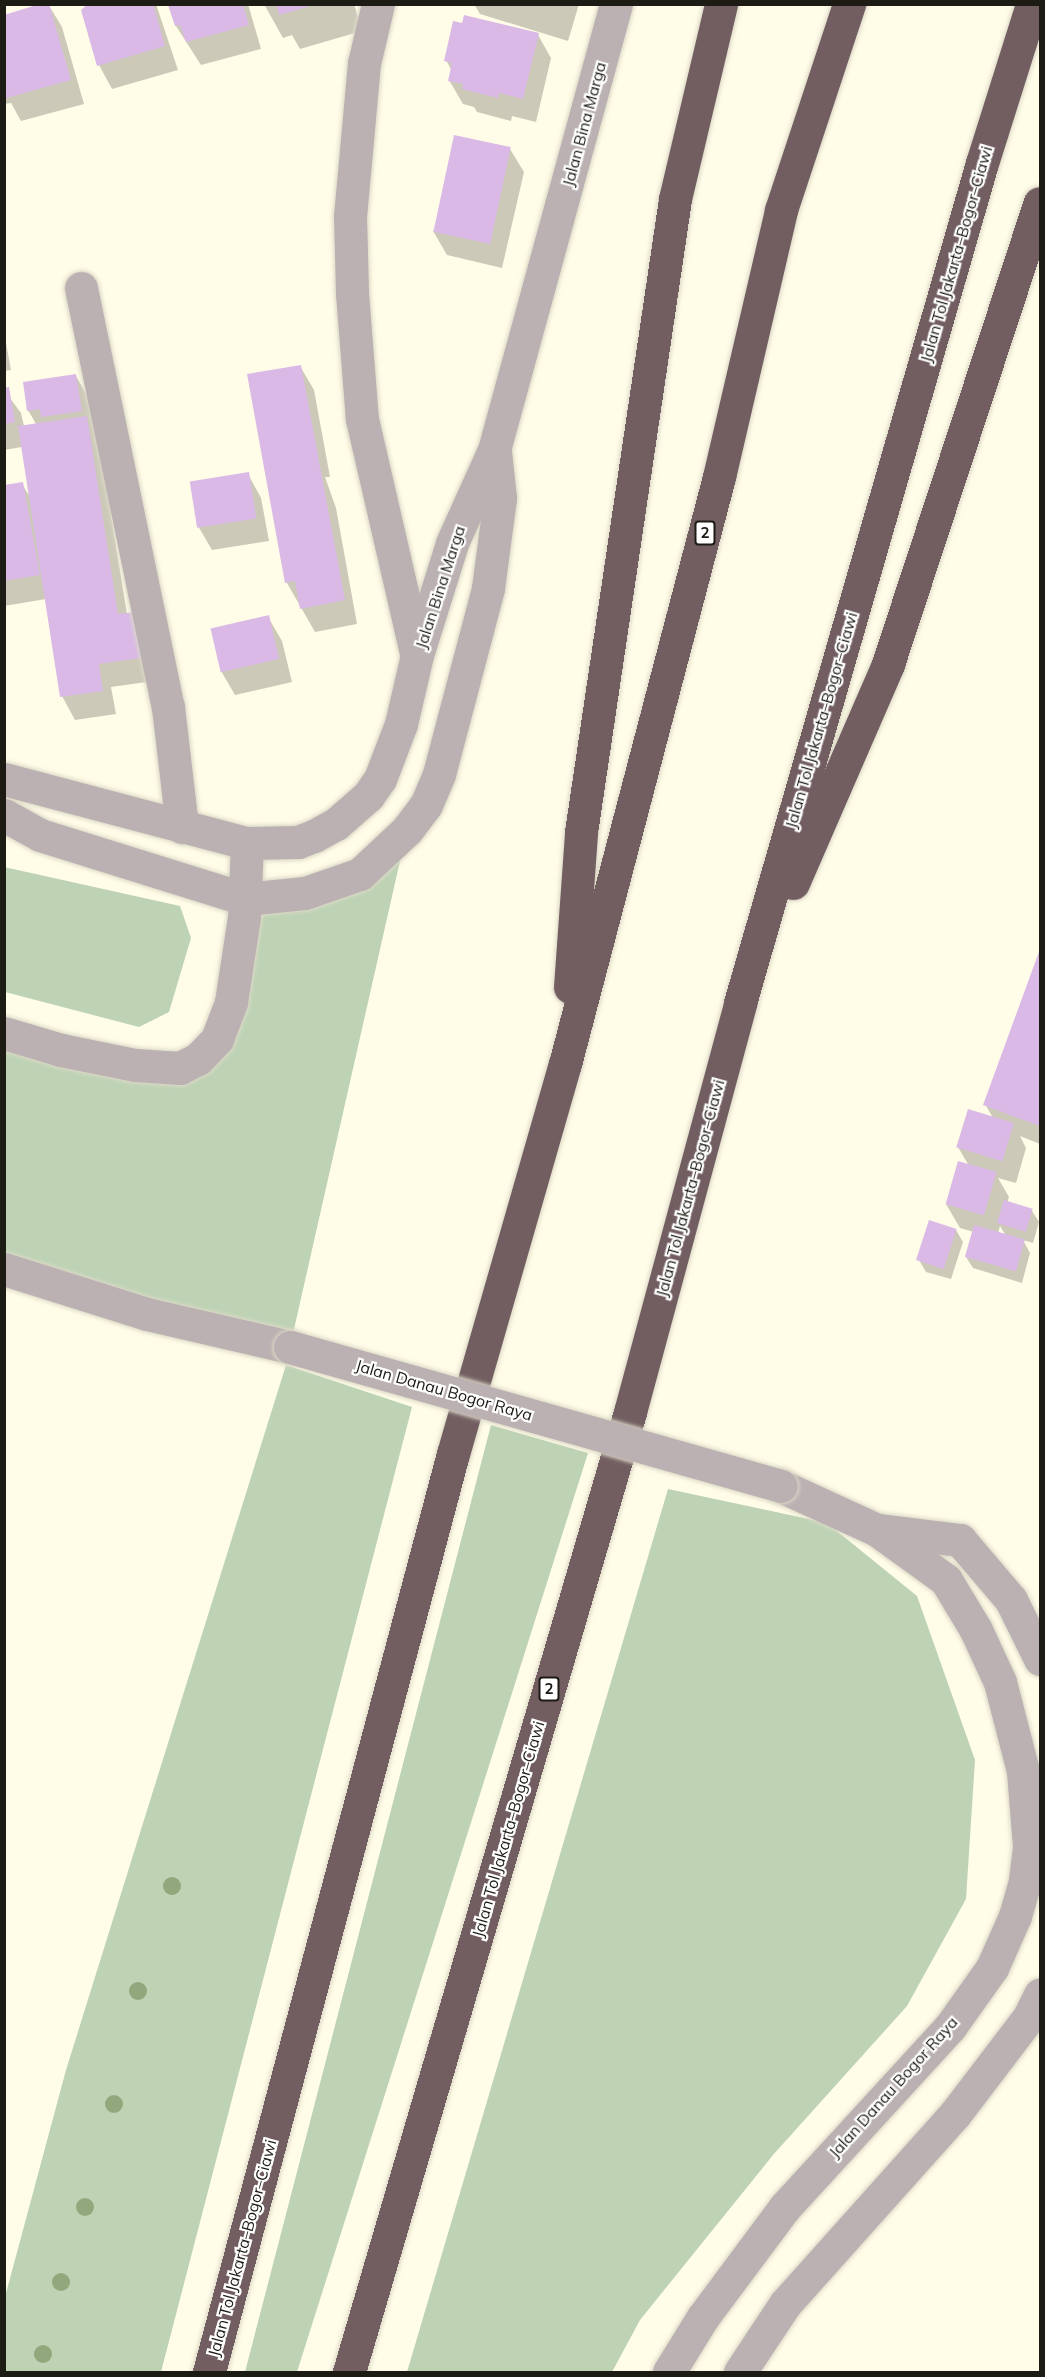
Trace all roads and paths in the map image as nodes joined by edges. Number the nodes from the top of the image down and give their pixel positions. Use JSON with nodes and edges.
{"nodes":[{"id":1,"x":378,"y":4,"type":"edge"},
{"id":2,"x":616,"y":4,"type":"edge"},
{"id":3,"x":721,"y":4,"type":"edge"},
{"id":4,"x":849,"y":4,"type":"edge"},
{"id":5,"x":1032,"y":4,"type":"edge"},
{"id":6,"x":1041,"y":203,"type":"edge"},
{"id":7,"x":81,"y":288,"type":"dead end"},
{"id":8,"x":495,"y":450,"type":"junction"},
{"id":9,"x":417,"y":655,"type":"junction"},
{"id":10,"x":4,"y":779,"type":"edge"},
{"id":11,"x":4,"y":814,"type":"edge"},
{"id":12,"x":182,"y":827,"type":"junction"},
{"id":13,"x":247,"y":843,"type":"junction"},
{"id":14,"x":245,"y":898,"type":"junction"},
{"id":15,"x":740,"y":1003,"type":"junction"},
{"id":16,"x":4,"y":1033,"type":"edge"},
{"id":17,"x":565,"y":1064,"type":"junction"},
{"id":18,"x":4,"y":1269,"type":"edge"},
{"id":19,"x":877,"y":1530,"type":"junction"},
{"id":20,"x":1041,"y":1659,"type":"edge"},
{"id":21,"x":1041,"y":1994,"type":"edge"},
{"id":22,"x":209,"y":2373,"type":"edge"},
{"id":23,"x":349,"y":2373,"type":"edge"},
{"id":24,"x":669,"y":2373,"type":"edge"},
{"id":25,"x":741,"y":2373,"type":"edge"}],
"edges":[{"from":1,"to":9,"type":"street"},
{"from":2,"to":8,"type":"street","name":"Jalan Bina Marga"},
{"from":3,"to":17,"type":"highway"},
{"from":4,"to":17,"type":"highway","name":"Jalan Tol Jakarta–Bogor–Ciawi","number":"2"},
{"from":5,"to":15,"type":"highway","name":"Jalan Tol Jakarta–Bogor–Ciawi","number":"2"},
{"from":6,"to":15,"type":"highway"},
{"from":7,"to":12,"type":"street"},
{"from":8,"to":9,"type":"street","name":"Jalan Bina Marga"},
{"from":8,"to":14,"type":"street"},
{"from":9,"to":13,"type":"street","name":"Jalan Bina Marga"},
{"from":10,"to":12,"type":"street","name":"Jalan Bina Marga"},
{"from":11,"to":14,"type":"street"},
{"from":12,"to":13,"type":"street","name":"Jalan Bina Marga"},
{"from":13,"to":14,"type":"street"},
{"from":14,"to":16,"type":"street"},
{"from":15,"to":23,"type":"highway","name":"Jalan Tol Jakarta–Bogor–Ciawi","number":"2"},
{"from":17,"to":22,"type":"highway","name":"Jalan Tol Jakarta–Bogor–Ciawi","number":"2"},
{"from":18,"to":19,"type":"street","name":"Jalan Danau Bogor Raya","bridge":true},
{"from":19,"to":20,"type":"street","name":"Jalan Danau Bogor Raya"},
{"from":19,"to":24,"type":"street","name":"Jalan Danau Bogor Raya"},
{"from":21,"to":25,"type":"street"}]}
